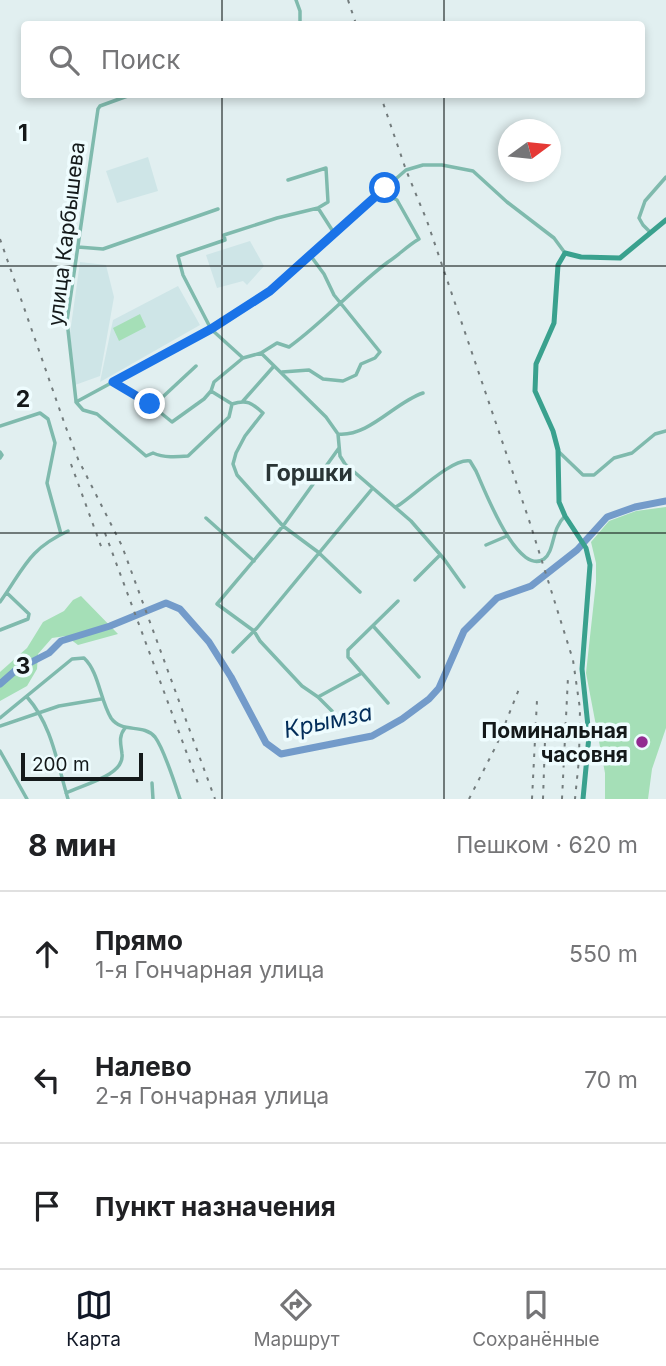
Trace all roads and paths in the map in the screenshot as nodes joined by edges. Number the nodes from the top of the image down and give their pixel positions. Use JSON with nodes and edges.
{"nodes":[{"id":1,"x":296,"y":0,"type":"edge"},
{"id":2,"x":300,"y":21,"type":"edge"},
{"id":3,"x":122,"y":98,"type":"edge"},
{"id":4,"x":666,"y":177,"type":"edge"},
{"id":5,"x":288,"y":180,"type":"dead end"},
{"id":6,"x":385,"y":188,"type":"junction"},
{"id":7,"x":318,"y":208,"type":"junction"},
{"id":8,"x":218,"y":209,"type":"dead end"},
{"id":9,"x":666,"y":220,"type":"edge"},
{"id":10,"x":650,"y":232,"type":"junction"},
{"id":11,"x":334,"y":233,"type":"junction"},
{"id":12,"x":78,"y":247,"type":"junction"},
{"id":13,"x":565,"y":253,"type":"junction"},
{"id":14,"x":310,"y":255,"type":"junction"},
{"id":15,"x":342,"y":303,"type":"junction"},
{"id":16,"x":211,"y":329,"type":"junction"},
{"id":17,"x":261,"y":353,"type":"junction"},
{"id":18,"x":243,"y":358,"type":"junction"},
{"id":19,"x":275,"y":365,"type":"junction"},
{"id":20,"x":196,"y":366,"type":"dead end"},
{"id":21,"x":282,"y":372,"type":"junction"},
{"id":22,"x":113,"y":382,"type":"junction"},
{"id":23,"x":211,"y":391,"type":"junction"},
{"id":24,"x":423,"y":393,"type":"dead end"},
{"id":25,"x":243,"y":401,"type":"junction"},
{"id":26,"x":76,"y":402,"type":"junction"},
{"id":27,"x":232,"y":404,"type":"junction"},
{"id":28,"x":153,"y":406,"type":"junction"},
{"id":29,"x":0,"y":426,"type":"edge"},
{"id":30,"x":666,"y":431,"type":"edge"},
{"id":31,"x":338,"y":434,"type":"junction"},
{"id":32,"x":340,"y":446,"type":"junction"},
{"id":33,"x":558,"y":450,"type":"junction"},
{"id":34,"x":0,"y":452,"type":"edge"},
{"id":35,"x":0,"y":458,"type":"edge"},
{"id":36,"x":372,"y":489,"type":"junction"},
{"id":37,"x":396,"y":507,"type":"junction"},
{"id":38,"x":565,"y":516,"type":"junction"},
{"id":39,"x":206,"y":518,"type":"dead end"},
{"id":40,"x":283,"y":526,"type":"junction"},
{"id":41,"x":68,"y":531,"type":"dead end"},
{"id":42,"x":61,"y":534,"type":"junction"},
{"id":43,"x":508,"y":536,"type":"junction"},
{"id":44,"x":486,"y":545,"type":"dead end"},
{"id":45,"x":318,"y":552,"type":"junction"},
{"id":46,"x":440,"y":555,"type":"junction"},
{"id":47,"x":254,"y":561,"type":"junction"},
{"id":48,"x":415,"y":580,"type":"dead end"},
{"id":49,"x":464,"y":587,"type":"dead end"},
{"id":50,"x":360,"y":592,"type":"dead end"},
{"id":51,"x":7,"y":593,"type":"junction"},
{"id":52,"x":398,"y":601,"type":"dead end"},
{"id":53,"x":0,"y":603,"type":"edge"},
{"id":54,"x":374,"y":627,"type":"junction"},
{"id":55,"x":0,"y":630,"type":"edge"},
{"id":56,"x":254,"y":631,"type":"junction"},
{"id":57,"x":233,"y":652,"type":"dead end"},
{"id":58,"x":362,"y":673,"type":"junction"},
{"id":59,"x":419,"y":677,"type":"dead end"},
{"id":60,"x":27,"y":696,"type":"junction"},
{"id":61,"x":318,"y":696,"type":"junction"},
{"id":62,"x":101,"y":699,"type":"junction"},
{"id":63,"x":388,"y":703,"type":"dead end"},
{"id":64,"x":332,"y":711,"type":"dead end"},
{"id":65,"x":40,"y":712,"type":"junction"},
{"id":66,"x":0,"y":718,"type":"edge"},
{"id":67,"x":0,"y":726,"type":"edge"},
{"id":68,"x":125,"y":728,"type":"junction"},
{"id":69,"x":0,"y":751,"type":"edge"},
{"id":70,"x":152,"y":783,"type":"dead end"},
{"id":71,"x":66,"y":793,"type":"junction"},
{"id":72,"x":27,"y":799,"type":"edge"},
{"id":73,"x":68,"y":799,"type":"edge"},
{"id":74,"x":153,"y":799,"type":"edge"},
{"id":75,"x":180,"y":799,"type":"edge"},
{"id":76,"x":583,"y":799,"type":"edge"}],
"edges":[{"from":1,"to":2,"type":"street"},
{"from":3,"to":12,"type":"street","name":"улица Карбышева"},
{"from":4,"to":10,"type":"street"},
{"from":5,"to":7,"type":"street"},
{"from":6,"to":11,"type":"street"},
{"from":6,"to":13,"type":"street"},
{"from":6,"to":15,"type":"street"},
{"from":7,"to":11,"type":"street"},
{"from":7,"to":16,"type":"street"},
{"from":8,"to":12,"type":"street"},
{"from":9,"to":10,"type":"street"},
{"from":10,"to":13,"type":"street"},
{"from":11,"to":14,"type":"street"},
{"from":12,"to":26,"type":"street","name":"улица Карбышева"},
{"from":13,"to":33,"type":"street"},
{"from":14,"to":15,"type":"street"},
{"from":14,"to":16,"type":"street"},
{"from":15,"to":17,"type":"street"},
{"from":15,"to":21,"type":"street"},
{"from":16,"to":18,"type":"street"},
{"from":16,"to":22,"type":"street"},
{"from":17,"to":18,"type":"street"},
{"from":17,"to":19,"type":"street"},
{"from":18,"to":23,"type":"street"},
{"from":19,"to":21,"type":"street"},
{"from":19,"to":25,"type":"street"},
{"from":20,"to":28,"type":"street"},
{"from":21,"to":31,"type":"street"},
{"from":22,"to":26,"type":"street"},
{"from":22,"to":28,"type":"street"},
{"from":23,"to":27,"type":"street"},
{"from":23,"to":28,"type":"street"},
{"from":24,"to":31,"type":"street"},
{"from":25,"to":27,"type":"street"},
{"from":25,"to":40,"type":"street"},
{"from":26,"to":27,"type":"street"},
{"from":29,"to":42,"type":"street"},
{"from":30,"to":33,"type":"street"},
{"from":31,"to":32,"type":"street"},
{"from":32,"to":36,"type":"street"},
{"from":32,"to":40,"type":"street"},
{"from":33,"to":38,"type":"street"},
{"from":34,"to":35,"type":"street"},
{"from":36,"to":37,"type":"street"},
{"from":36,"to":45,"type":"street"},
{"from":37,"to":43,"type":"street"},
{"from":37,"to":46,"type":"street"},
{"from":38,"to":43,"type":"street"},
{"from":38,"to":76,"type":"street"},
{"from":39,"to":47,"type":"street"},
{"from":40,"to":45,"type":"street"},
{"from":40,"to":47,"type":"street"},
{"from":41,"to":42,"type":"street"},
{"from":42,"to":51,"type":"street"},
{"from":43,"to":44,"type":"street"},
{"from":45,"to":50,"type":"street"},
{"from":45,"to":56,"type":"street"},
{"from":46,"to":48,"type":"street"},
{"from":46,"to":49,"type":"street"},
{"from":47,"to":56,"type":"street"},
{"from":51,"to":53,"type":"street"},
{"from":51,"to":55,"type":"street"},
{"from":52,"to":54,"type":"street"},
{"from":54,"to":58,"type":"street"},
{"from":54,"to":59,"type":"street"},
{"from":56,"to":57,"type":"street"},
{"from":56,"to":61,"type":"street"},
{"from":58,"to":61,"type":"street"},
{"from":58,"to":63,"type":"street"},
{"from":60,"to":62,"type":"street"},
{"from":60,"to":65,"type":"street"},
{"from":60,"to":66,"type":"street"},
{"from":61,"to":64,"type":"street"},
{"from":62,"to":65,"type":"street"},
{"from":62,"to":68,"type":"street"},
{"from":65,"to":67,"type":"street"},
{"from":65,"to":71,"type":"street"},
{"from":68,"to":71,"type":"street"},
{"from":68,"to":75,"type":"street"},
{"from":69,"to":72,"type":"street"},
{"from":70,"to":74,"type":"street"},
{"from":71,"to":73,"type":"street"}]}
